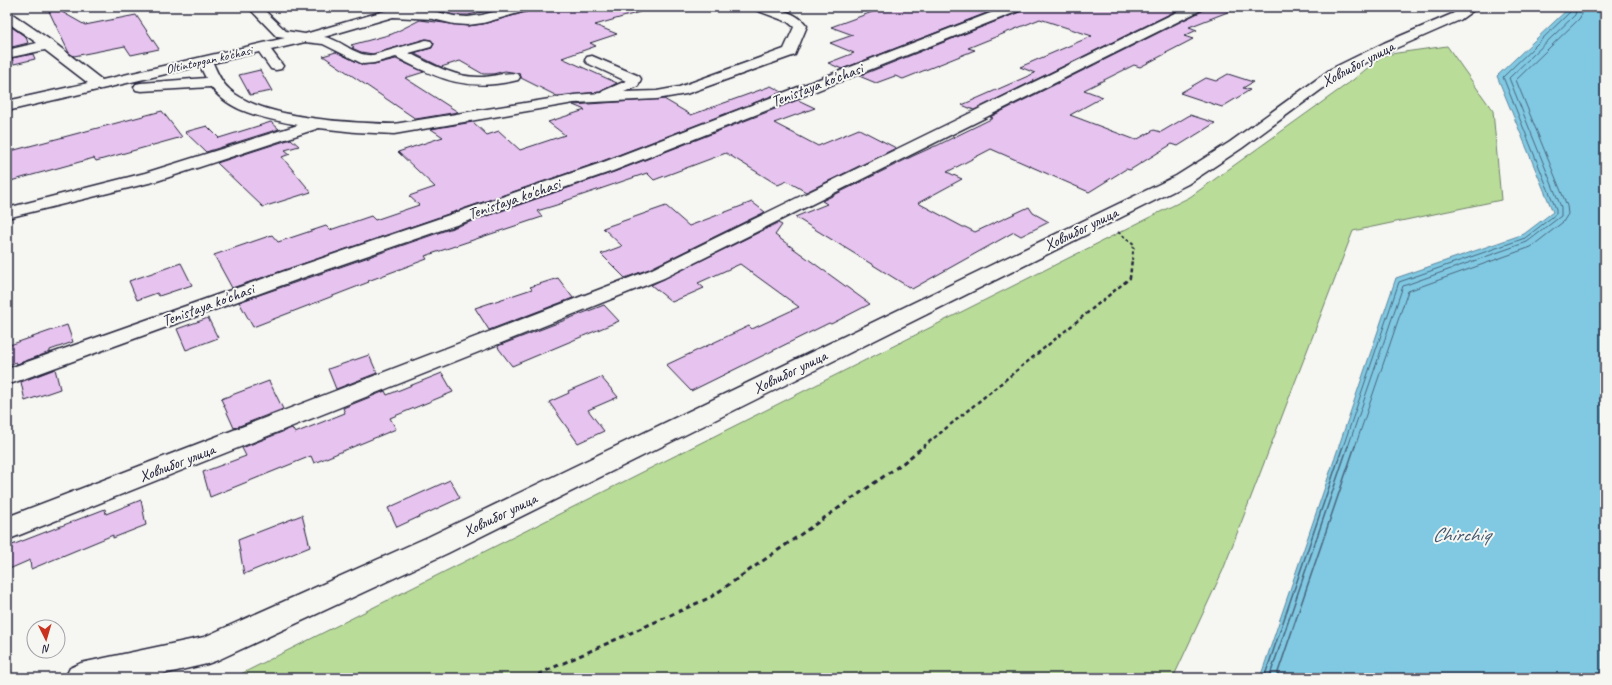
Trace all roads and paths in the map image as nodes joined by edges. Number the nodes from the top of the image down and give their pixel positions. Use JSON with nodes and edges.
{"nodes":[{"id":1,"x":254,"y":7,"type":"edge"},
{"id":2,"x":410,"y":7,"type":"edge"},
{"id":3,"x":525,"y":7,"type":"edge"},
{"id":4,"x":760,"y":7,"type":"edge"},
{"id":5,"x":1016,"y":7,"type":"edge"},
{"id":6,"x":1197,"y":7,"type":"edge"},
{"id":7,"x":1472,"y":7,"type":"edge"},
{"id":8,"x":392,"y":13,"type":"junction"},
{"id":9,"x":7,"y":16,"type":"edge"},
{"id":10,"x":304,"y":38,"type":"junction"},
{"id":11,"x":426,"y":44,"type":"dead end"},
{"id":12,"x":48,"y":45,"type":"junction"},
{"id":13,"x":263,"y":48,"type":"junction"},
{"id":14,"x":397,"y":52,"type":"junction"},
{"id":15,"x":7,"y":54,"type":"edge"},
{"id":16,"x":592,"y":60,"type":"dead end"},
{"id":17,"x":205,"y":61,"type":"junction"},
{"id":18,"x":276,"y":66,"type":"dead end"},
{"id":19,"x":513,"y":77,"type":"dead end"},
{"id":20,"x":215,"y":82,"type":"junction"},
{"id":21,"x":99,"y":85,"type":"junction"},
{"id":22,"x":64,"y":93,"type":"junction"},
{"id":23,"x":599,"y":97,"type":"junction"},
{"id":24,"x":7,"y":106,"type":"edge"},
{"id":25,"x":318,"y":124,"type":"junction"},
{"id":26,"x":7,"y":213,"type":"edge"},
{"id":27,"x":1101,"y":220,"type":"junction"},
{"id":28,"x":7,"y":377,"type":"edge"},
{"id":29,"x":7,"y":529,"type":"edge"},
{"id":30,"x":81,"y":678,"type":"edge"},
{"id":31,"x":530,"y":678,"type":"edge"}],
"edges":[{"from":1,"to":10,"type":"street"},
{"from":2,"to":8,"type":"street","name":"Oltintopgan ko'chasi"},
{"from":3,"to":8,"type":"street"},
{"from":4,"to":23,"type":"street"},
{"from":5,"to":28,"type":"street","name":"Tenistaya ko'chasi"},
{"from":6,"to":29,"type":"street","name":"Ховлибог улица"},
{"from":7,"to":27,"type":"street","name":"Ховлибог улица"},
{"from":8,"to":10,"type":"street","name":"Oltintopgan ko'chasi"},
{"from":9,"to":12,"type":"street"},
{"from":10,"to":13,"type":"street","name":"Oltintopgan ko'chasi"},
{"from":10,"to":14,"type":"street"},
{"from":11,"to":14,"type":"street"},
{"from":12,"to":15,"type":"street"},
{"from":12,"to":21,"type":"street"},
{"from":13,"to":17,"type":"street","name":"Oltintopgan ko'chasi"},
{"from":13,"to":18,"type":"street"},
{"from":14,"to":19,"type":"street"},
{"from":16,"to":23,"type":"street"},
{"from":17,"to":20,"type":"street"},
{"from":17,"to":21,"type":"street","name":"Oltintopgan ko'chasi"},
{"from":20,"to":22,"type":"street"},
{"from":20,"to":25,"type":"street"},
{"from":21,"to":22,"type":"street","name":"Oltintopgan ko'chasi"},
{"from":22,"to":24,"type":"street","name":"Oltintopgan ko'chasi"},
{"from":23,"to":25,"type":"street"},
{"from":25,"to":26,"type":"street"},
{"from":27,"to":30,"type":"street","name":"Ховлибог улица"},
{"from":27,"to":31,"type":"path"}]}
